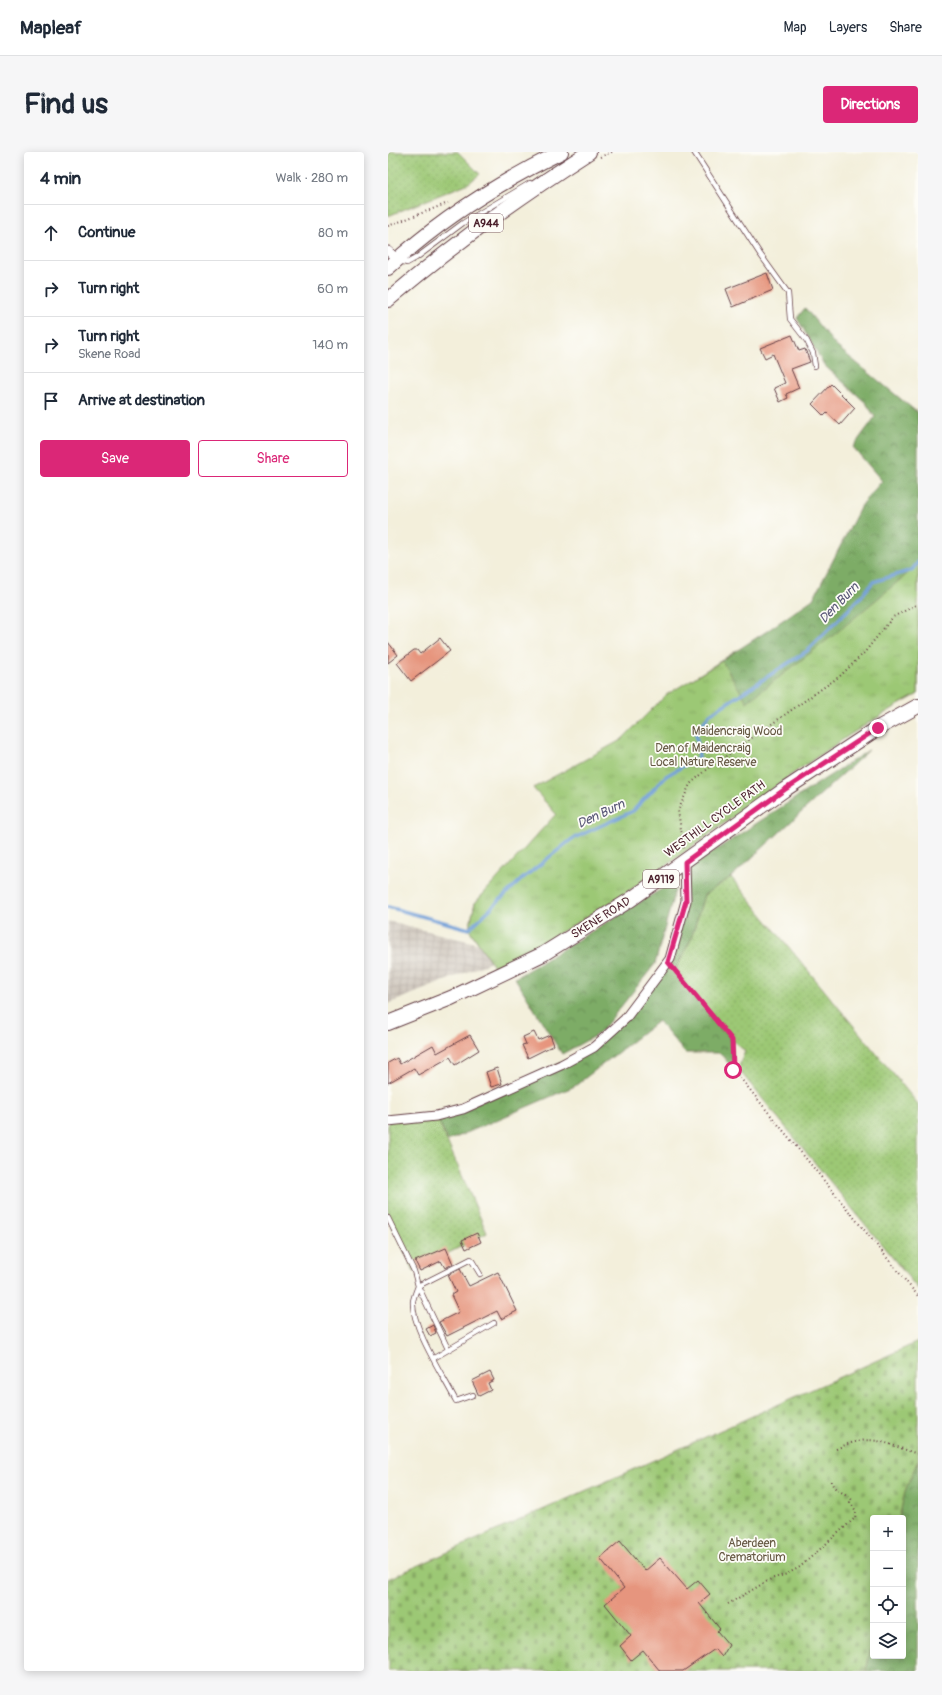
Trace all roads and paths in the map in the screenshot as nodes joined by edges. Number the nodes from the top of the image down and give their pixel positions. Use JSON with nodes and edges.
{"nodes":[{"id":1,"x":561,"y":152,"type":"edge"},
{"id":2,"x":587,"y":152,"type":"edge"},
{"id":3,"x":694,"y":152,"type":"edge"},
{"id":4,"x":391,"y":260,"type":"edge"},
{"id":5,"x":388,"y":300,"type":"edge"},
{"id":6,"x":815,"y":366,"type":"dead end"},
{"id":7,"x":918,"y":604,"type":"edge"},
{"id":8,"x":918,"y":706,"type":"edge"},
{"id":9,"x":685,"y":857,"type":"junction"},
{"id":10,"x":668,"y":962,"type":"junction"},
{"id":11,"x":388,"y":1023,"type":"edge"},
{"id":12,"x":388,"y":1120,"type":"edge"},
{"id":13,"x":388,"y":1218,"type":"edge"},
{"id":14,"x":480,"y":1274,"type":"dead end"},
{"id":15,"x":418,"y":1286,"type":"junction"},
{"id":16,"x":918,"y":1296,"type":"edge"},
{"id":17,"x":494,"y":1323,"type":"dead end"},
{"id":18,"x":448,"y":1349,"type":"junction"},
{"id":19,"x":434,"y":1358,"type":"junction"},
{"id":20,"x":473,"y":1396,"type":"dead end"},
{"id":21,"x":836,"y":1449,"type":"dead end"},
{"id":22,"x":918,"y":1454,"type":"edge"},
{"id":23,"x":830,"y":1479,"type":"dead end"},
{"id":24,"x":728,"y":1604,"type":"dead end"}],
"edges":[{"from":1,"to":4,"type":"main road","number":"A944"},
{"from":2,"to":4,"type":"lane"},
{"from":2,"to":5,"type":"main road","number":"A944"},
{"from":3,"to":6,"type":"lane"},
{"from":7,"to":9,"type":"path"},
{"from":8,"to":9,"type":"main road","name":"SKENE ROAD","number":"A9119"},
{"from":9,"to":10,"type":"street"},
{"from":9,"to":11,"type":"main road","name":"SKENE ROAD","number":"A9119"},
{"from":10,"to":12,"type":"street"},
{"from":10,"to":16,"type":"path"},
{"from":13,"to":15,"type":"lane"},
{"from":14,"to":15,"type":"lane"},
{"from":15,"to":18,"type":"lane"},
{"from":15,"to":19,"type":"lane"},
{"from":17,"to":18,"type":"lane"},
{"from":18,"to":19,"type":"lane"},
{"from":19,"to":20,"type":"lane"},
{"from":21,"to":22,"type":"path"},
{"from":23,"to":24,"type":"path"}]}
